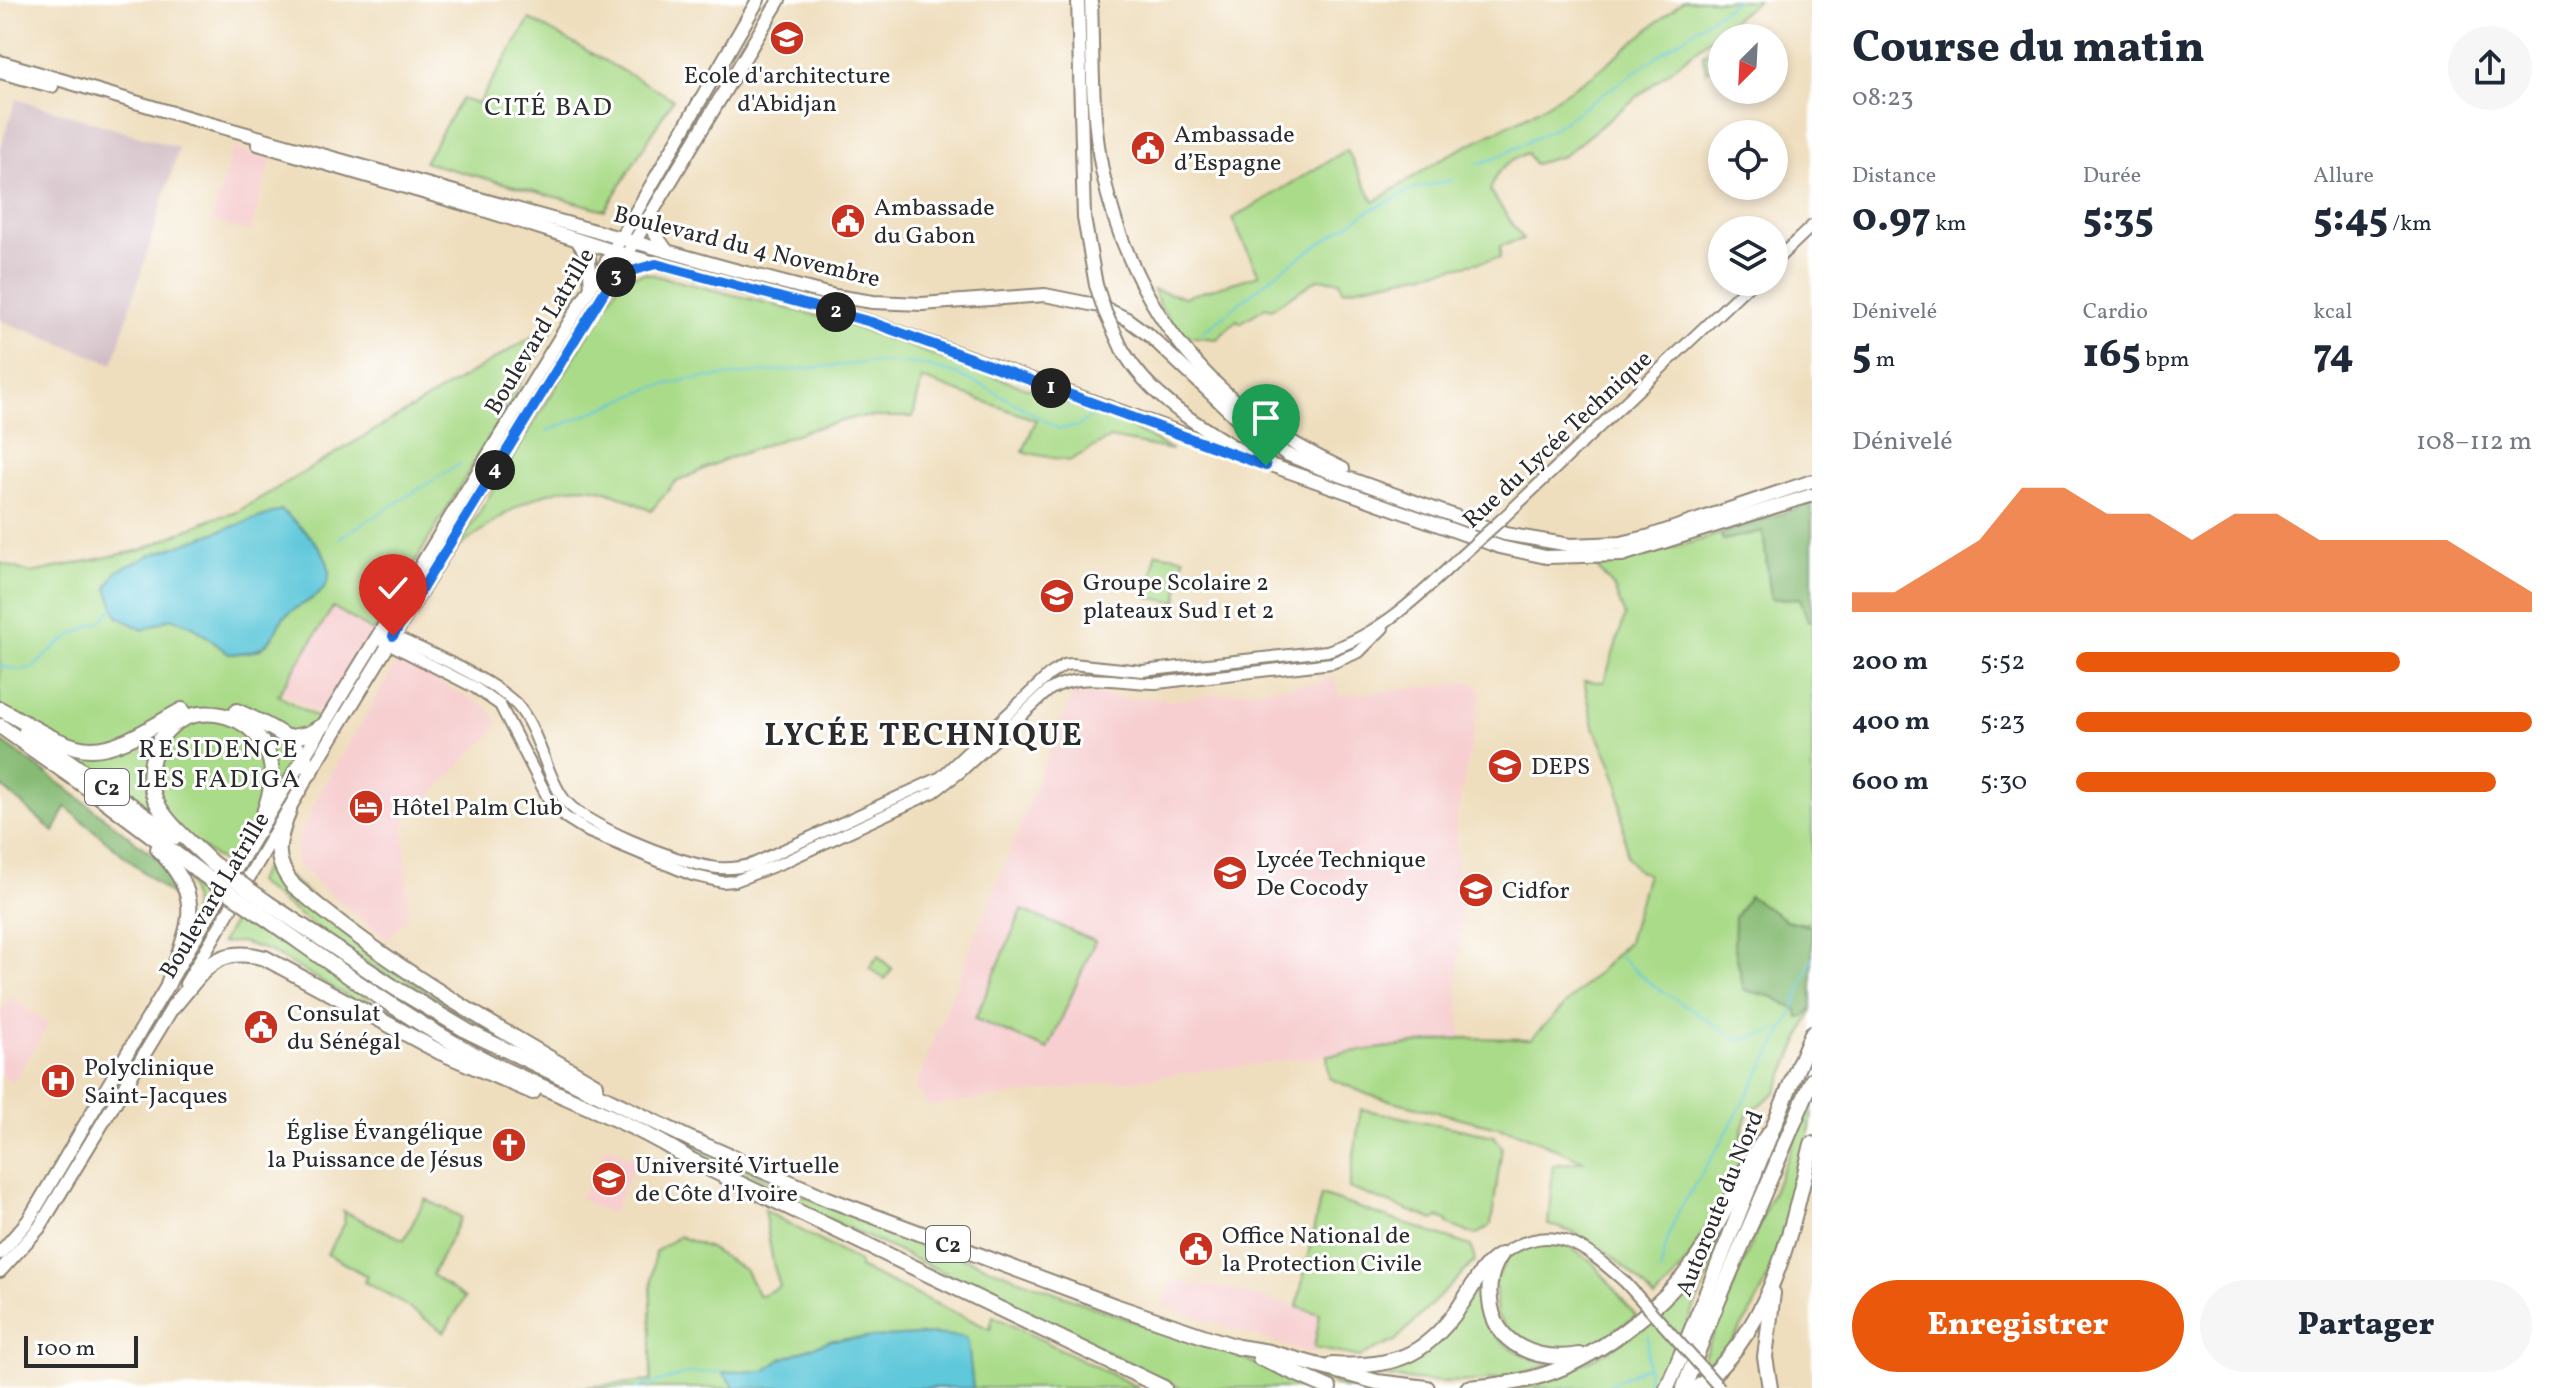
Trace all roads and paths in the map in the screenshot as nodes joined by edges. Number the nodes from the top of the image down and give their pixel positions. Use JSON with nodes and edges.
{"nodes":[{"id":1,"x":758,"y":0,"type":"edge"},
{"id":2,"x":779,"y":0,"type":"edge"},
{"id":3,"x":1078,"y":0,"type":"edge"},
{"id":4,"x":1091,"y":0,"type":"edge"},
{"id":5,"x":0,"y":62,"type":"edge"},
{"id":6,"x":0,"y":72,"type":"edge"},
{"id":7,"x":656,"y":190,"type":"junction"},
{"id":8,"x":649,"y":217,"type":"junction"},
{"id":9,"x":1812,"y":226,"type":"edge"},
{"id":10,"x":577,"y":240,"type":"junction"},
{"id":11,"x":627,"y":240,"type":"junction"},
{"id":12,"x":1788,"y":249,"type":"edge"},
{"id":13,"x":667,"y":251,"type":"junction"},
{"id":14,"x":620,"y":253,"type":"junction"},
{"id":15,"x":656,"y":264,"type":"junction"},
{"id":16,"x":611,"y":281,"type":"junction"},
{"id":17,"x":591,"y":289,"type":"junction"},
{"id":18,"x":1737,"y":296,"type":"edge"},
{"id":19,"x":1266,"y":466,"type":"junction"},
{"id":20,"x":1320,"y":468,"type":"junction"},
{"id":21,"x":1812,"y":481,"type":"edge"},
{"id":22,"x":1314,"y":483,"type":"junction"},
{"id":23,"x":1812,"y":495,"type":"edge"},
{"id":24,"x":1408,"y":499,"type":"junction"},
{"id":25,"x":385,"y":637,"type":"junction"},
{"id":26,"x":0,"y":711,"type":"edge"},
{"id":27,"x":326,"y":722,"type":"junction"},
{"id":28,"x":0,"y":726,"type":"edge"},
{"id":29,"x":286,"y":738,"type":"junction"},
{"id":30,"x":329,"y":743,"type":"junction"},
{"id":31,"x":305,"y":756,"type":"junction"},
{"id":32,"x":310,"y":773,"type":"junction"},
{"id":33,"x":289,"y":810,"type":"junction"},
{"id":34,"x":135,"y":825,"type":"junction"},
{"id":35,"x":258,"y":832,"type":"junction"},
{"id":36,"x":208,"y":869,"type":"junction"},
{"id":37,"x":261,"y":906,"type":"junction"},
{"id":38,"x":168,"y":984,"type":"junction"},
{"id":39,"x":173,"y":1007,"type":"junction"},
{"id":40,"x":1812,"y":1033,"type":"edge"},
{"id":41,"x":1812,"y":1080,"type":"edge"},
{"id":42,"x":1769,"y":1133,"type":"junction"},
{"id":43,"x":690,"y":1139,"type":"junction"},
{"id":44,"x":1812,"y":1144,"type":"edge"},
{"id":45,"x":691,"y":1160,"type":"junction"},
{"id":46,"x":0,"y":1253,"type":"edge"},
{"id":47,"x":1501,"y":1255,"type":"junction"},
{"id":48,"x":0,"y":1271,"type":"edge"},
{"id":49,"x":1774,"y":1281,"type":"junction"},
{"id":50,"x":1209,"y":1338,"type":"junction"},
{"id":51,"x":1587,"y":1353,"type":"junction"},
{"id":52,"x":1304,"y":1362,"type":"junction"},
{"id":53,"x":1700,"y":1386,"type":"edge"},
{"id":54,"x":1164,"y":1388,"type":"edge"},
{"id":55,"x":1329,"y":1388,"type":"edge"},
{"id":56,"x":1427,"y":1388,"type":"edge"},
{"id":57,"x":1468,"y":1388,"type":"edge"},
{"id":58,"x":1667,"y":1388,"type":"edge"},
{"id":59,"x":1684,"y":1388,"type":"edge"},
{"id":60,"x":1720,"y":1388,"type":"edge"},
{"id":61,"x":1770,"y":1388,"type":"edge"}],
"edges":[{"from":1,"to":7,"type":"main road","name":"Boulevard Latrille"},
{"from":2,"to":7,"type":"main road","name":"Boulevard Latrille"},
{"from":3,"to":19,"type":"main road","bridge":true},
{"from":4,"to":24,"type":"main road"},
{"from":5,"to":11,"type":"main road","name":"Boulevard du 4 Novembre"},
{"from":6,"to":10,"type":"main road","name":"Boulevard du 4 Novembre"},
{"from":7,"to":8,"type":"main road","name":"Boulevard Latrille"},
{"from":7,"to":11,"type":"main road","name":"Boulevard Latrille"},
{"from":8,"to":11,"type":"main road","name":"Boulevard Latrille"},
{"from":8,"to":13,"type":"main road"},
{"from":9,"to":12,"type":"street"},
{"from":10,"to":14,"type":"main road","name":"Boulevard du 4 Novembre"},
{"from":10,"to":17,"type":"main road"},
{"from":11,"to":13,"type":"main road","name":"Boulevard du 4 Novembre"},
{"from":11,"to":14,"type":"main road","name":"Boulevard Latrille"},
{"from":13,"to":20,"type":"main road","name":"Boulevard du 4 Novembre"},
{"from":14,"to":15,"type":"main road","name":"Boulevard du 4 Novembre"},
{"from":14,"to":16,"type":"main road","name":"Boulevard Latrille"},
{"from":14,"to":17,"type":"main road","name":"Boulevard Latrille"},
{"from":15,"to":16,"type":"main road"},
{"from":15,"to":19,"type":"main road","name":"Boulevard du 4 Novembre"},
{"from":16,"to":25,"type":"main road","name":"Boulevard Latrille"},
{"from":17,"to":25,"type":"main road","name":"Boulevard Latrille"},
{"from":18,"to":25,"type":"street","name":"Rue du Lycée Technique","bridge":true},
{"from":19,"to":22,"type":"main road","name":"Boulevard du 4 Novembre"},
{"from":20,"to":22,"type":"main road"},
{"from":20,"to":24,"type":"main road","name":"Boulevard du 4 Novembre"},
{"from":21,"to":24,"type":"main road","name":"Boulevard du 4 Novembre"},
{"from":22,"to":23,"type":"main road","name":"Boulevard du 4 Novembre"},
{"from":25,"to":27,"type":"main road","name":"Boulevard Latrille"},
{"from":25,"to":30,"type":"main road","name":"Boulevard Latrille"},
{"from":26,"to":29,"type":"highway"},
{"from":26,"to":36,"type":"highway","number":"C2"},
{"from":27,"to":29,"type":"highway"},
{"from":27,"to":30,"type":"main road"},
{"from":27,"to":31,"type":"main road","name":"Boulevard Latrille"},
{"from":28,"to":34,"type":"highway","number":"C2"},
{"from":29,"to":31,"type":"highway"},
{"from":30,"to":32,"type":"main road","name":"Boulevard Latrille"},
{"from":31,"to":32,"type":"highway"},
{"from":31,"to":35,"type":"main road","name":"Boulevard Latrille"},
{"from":32,"to":33,"type":"main road","name":"Boulevard Latrille"},
{"from":33,"to":39,"type":"main road","name":"Boulevard Latrille"},
{"from":33,"to":43,"type":"highway"},
{"from":34,"to":36,"type":"highway","number":"C2"},
{"from":34,"to":38,"type":"highway"},
{"from":35,"to":36,"type":"highway"},
{"from":35,"to":38,"type":"main road","name":"Boulevard Latrille"},
{"from":36,"to":37,"type":"highway","number":"C2","bridge":true},
{"from":37,"to":43,"type":"highway","number":"C2"},
{"from":37,"to":45,"type":"highway","number":"C2"},
{"from":38,"to":46,"type":"main road","name":"Boulevard Latrille"},
{"from":39,"to":45,"type":"highway","number":"C2"},
{"from":39,"to":48,"type":"main road","name":"Boulevard Latrille"},
{"from":40,"to":42,"type":"highway","name":"Autoroute du Nord"},
{"from":41,"to":59,"type":"highway","name":"Autoroute du Nord"},
{"from":42,"to":51,"type":"highway"},
{"from":42,"to":58,"type":"highway","name":"Autoroute du Nord"},
{"from":43,"to":50,"type":"highway","number":"C2"},
{"from":44,"to":49,"type":"highway"},
{"from":45,"to":54,"type":"highway","number":"C2"},
{"from":47,"to":51,"type":"highway"},
{"from":47,"to":52,"type":"highway"},
{"from":47,"to":60,"type":"street","bridge":true},
{"from":49,"to":53,"type":"highway"},
{"from":49,"to":61,"type":"highway"},
{"from":50,"to":52,"type":"highway"},
{"from":50,"to":55,"type":"highway"},
{"from":51,"to":57,"type":"highway"},
{"from":52,"to":56,"type":"highway"}]}
